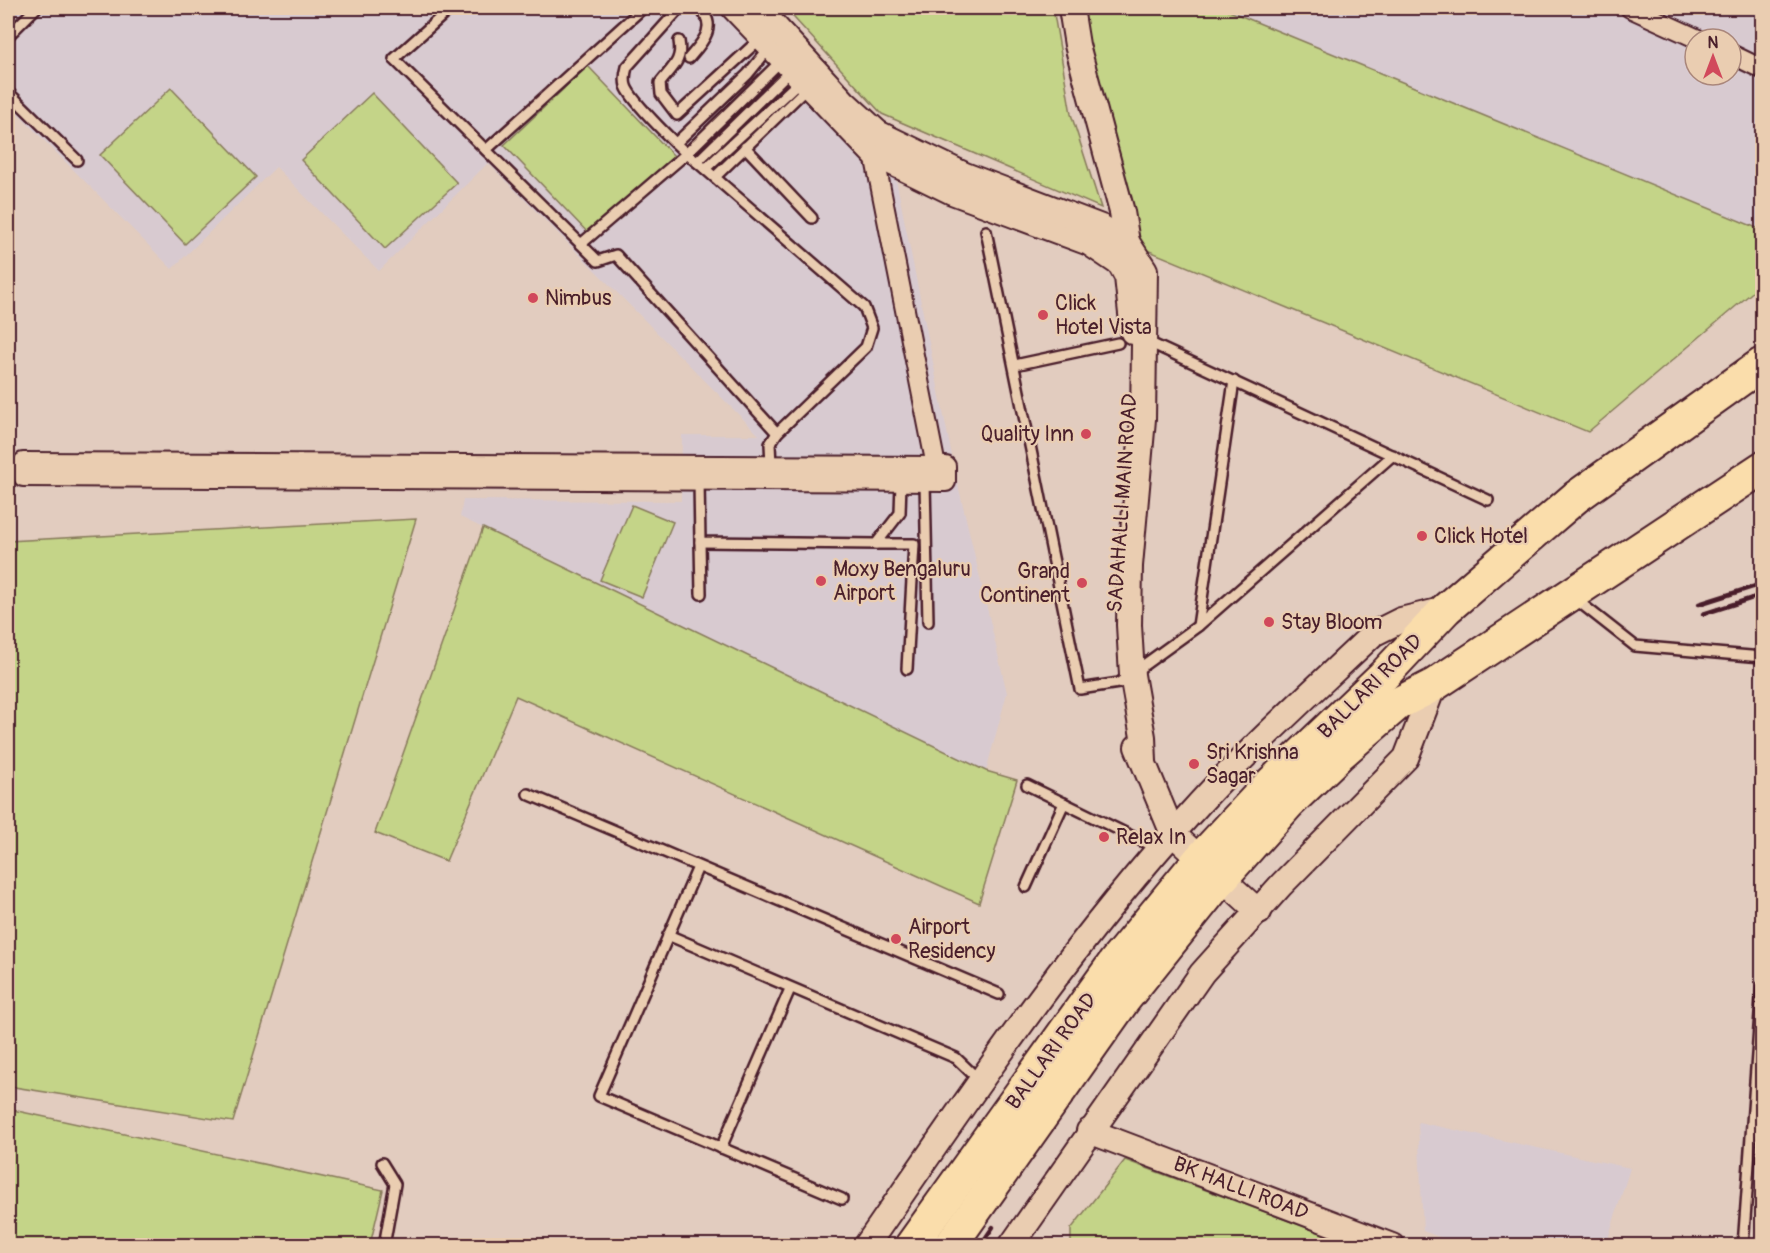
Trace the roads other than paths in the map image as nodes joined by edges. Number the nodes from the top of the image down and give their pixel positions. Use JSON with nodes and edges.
{"nodes":[{"id":1,"x":36,"y":8,"type":"edge"},
{"id":2,"x":451,"y":8,"type":"edge"},
{"id":3,"x":643,"y":8,"type":"edge"},
{"id":4,"x":680,"y":8,"type":"edge"},
{"id":5,"x":699,"y":8,"type":"edge"},
{"id":6,"x":734,"y":8,"type":"edge"},
{"id":7,"x":758,"y":8,"type":"edge"},
{"id":8,"x":1071,"y":8,"type":"edge"},
{"id":9,"x":1630,"y":8,"type":"edge"},
{"id":10,"x":1683,"y":32,"type":"edge"},
{"id":11,"x":8,"y":36,"type":"edge"},
{"id":12,"x":679,"y":42,"type":"dead end"},
{"id":13,"x":689,"y":58,"type":"dead end"},
{"id":14,"x":1743,"y":60,"type":"edge"},
{"id":15,"x":794,"y":69,"type":"junction"},
{"id":16,"x":1762,"y":69,"type":"edge"},
{"id":17,"x":8,"y":92,"type":"edge"},
{"id":18,"x":676,"y":142,"type":"junction"},
{"id":19,"x":746,"y":147,"type":"junction"},
{"id":20,"x":486,"y":150,"type":"junction"},
{"id":21,"x":686,"y":153,"type":"junction"},
{"id":22,"x":874,"y":154,"type":"junction"},
{"id":23,"x":77,"y":160,"type":"dead end"},
{"id":24,"x":697,"y":162,"type":"junction"},
{"id":25,"x":706,"y":168,"type":"junction"},
{"id":26,"x":716,"y":176,"type":"junction"},
{"id":27,"x":812,"y":218,"type":"dead end"},
{"id":28,"x":986,"y":231,"type":"dead end"},
{"id":29,"x":581,"y":243,"type":"junction"},
{"id":30,"x":1124,"y":253,"type":"junction"},
{"id":31,"x":1146,"y":340,"type":"junction"},
{"id":32,"x":1118,"y":343,"type":"dead end"},
{"id":33,"x":1762,"y":364,"type":"edge"},
{"id":34,"x":1015,"y":365,"type":"junction"},
{"id":35,"x":1234,"y":381,"type":"junction"},
{"id":36,"x":1136,"y":405,"type":"junction"},
{"id":37,"x":777,"y":433,"type":"junction"},
{"id":38,"x":1394,"y":455,"type":"junction"},
{"id":39,"x":771,"y":465,"type":"junction"},
{"id":40,"x":1762,"y":468,"type":"edge"},
{"id":41,"x":943,"y":471,"type":"junction"},
{"id":42,"x":699,"y":481,"type":"junction"},
{"id":43,"x":900,"y":482,"type":"junction"},
{"id":44,"x":924,"y":482,"type":"junction"},
{"id":45,"x":1488,"y":500,"type":"dead end"},
{"id":46,"x":700,"y":542,"type":"junction"},
{"id":47,"x":876,"y":544,"type":"junction"},
{"id":48,"x":914,"y":544,"type":"junction"},
{"id":49,"x":926,"y":544,"type":"junction"},
{"id":50,"x":701,"y":594,"type":"dead end"},
{"id":51,"x":1570,"y":595,"type":"junction"},
{"id":52,"x":1446,"y":609,"type":"junction"},
{"id":53,"x":928,"y":622,"type":"dead end"},
{"id":54,"x":1198,"y":626,"type":"junction"},
{"id":55,"x":1762,"y":657,"type":"edge"},
{"id":56,"x":907,"y":669,"type":"dead end"},
{"id":57,"x":1125,"y":679,"type":"junction"},
{"id":58,"x":1434,"y":685,"type":"junction"},
{"id":59,"x":1027,"y":785,"type":"dead end"},
{"id":60,"x":528,"y":794,"type":"dead end"},
{"id":61,"x":1064,"y":803,"type":"junction"},
{"id":62,"x":1166,"y":842,"type":"junction"},
{"id":63,"x":698,"y":867,"type":"junction"},
{"id":64,"x":1210,"y":869,"type":"junction"},
{"id":65,"x":1026,"y":887,"type":"dead end"},
{"id":66,"x":1259,"y":912,"type":"junction"},
{"id":67,"x":668,"y":935,"type":"junction"},
{"id":68,"x":1762,"y":986,"type":"edge"},
{"id":69,"x":790,"y":989,"type":"junction"},
{"id":70,"x":999,"y":994,"type":"dead end"},
{"id":71,"x":979,"y":1080,"type":"junction"},
{"id":72,"x":1089,"y":1131,"type":"junction"},
{"id":73,"x":721,"y":1148,"type":"junction"},
{"id":74,"x":382,"y":1163,"type":"dead end"},
{"id":75,"x":842,"y":1199,"type":"dead end"},
{"id":76,"x":384,"y":1245,"type":"edge"},
{"id":77,"x":866,"y":1245,"type":"edge"},
{"id":78,"x":911,"y":1245,"type":"edge"},
{"id":79,"x":950,"y":1245,"type":"edge"},
{"id":80,"x":1011,"y":1245,"type":"edge"},
{"id":81,"x":1392,"y":1245,"type":"edge"},
{"id":82,"x":1743,"y":1245,"type":"edge"}],
"edges":[{"from":1,"to":11,"type":"lane"},
{"from":2,"to":20,"type":"lane"},
{"from":3,"to":20,"type":"lane"},
{"from":4,"to":18,"type":"lane"},
{"from":5,"to":13,"type":"lane"},
{"from":6,"to":15,"type":"street"},
{"from":7,"to":15,"type":"street"},
{"from":8,"to":30,"type":"street","name":"SADAHALLI MAIN ROAD"},
{"from":9,"to":10,"type":"street"},
{"from":12,"to":15,"type":"lane"},
{"from":14,"to":16,"type":"street"},
{"from":15,"to":18,"type":"lane"},
{"from":15,"to":19,"type":"lane"},
{"from":15,"to":21,"type":"lane"},
{"from":15,"to":22,"type":"street"},
{"from":15,"to":24,"type":"lane"},
{"from":15,"to":25,"type":"lane"},
{"from":15,"to":30,"type":"street"},
{"from":17,"to":23,"type":"lane"},
{"from":18,"to":21,"type":"lane"},
{"from":19,"to":26,"type":"lane"},
{"from":19,"to":27,"type":"lane"},
{"from":20,"to":29,"type":"lane"},
{"from":21,"to":24,"type":"lane"},
{"from":21,"to":29,"type":"lane"},
{"from":22,"to":30,"type":"street"},
{"from":22,"to":41,"type":"street"},
{"from":24,"to":25,"type":"lane"},
{"from":25,"to":26,"type":"lane"},
{"from":26,"to":37,"type":"lane"},
{"from":28,"to":34,"type":"lane"},
{"from":29,"to":37,"type":"lane"},
{"from":30,"to":31,"type":"street","name":"SADAHALLI MAIN ROAD"},
{"from":30,"to":36,"type":"street","name":"SADAHALLI MAIN ROAD"},
{"from":31,"to":35,"type":"lane"},
{"from":31,"to":36,"type":"street","name":"SADAHALLI MAIN ROAD"},
{"from":32,"to":34,"type":"lane"},
{"from":33,"to":52,"type":"highway","name":"BALLARI ROAD"},
{"from":34,"to":57,"type":"lane"},
{"from":35,"to":38,"type":"lane"},
{"from":35,"to":54,"type":"lane"},
{"from":36,"to":57,"type":"street","name":"SADAHALLI MAIN ROAD"},
{"from":37,"to":39,"type":"lane"},
{"from":38,"to":45,"type":"lane"},
{"from":38,"to":54,"type":"lane"},
{"from":39,"to":41,"type":"street"},
{"from":39,"to":42,"type":"street"},
{"from":40,"to":51,"type":"highway","name":"BALLARI ROAD"},
{"from":41,"to":44,"type":"street"},
{"from":42,"to":43,"type":"street"},
{"from":42,"to":46,"type":"lane"},
{"from":43,"to":44,"type":"street"},
{"from":43,"to":47,"type":"lane"},
{"from":44,"to":49,"type":"lane"},
{"from":46,"to":47,"type":"lane"},
{"from":46,"to":50,"type":"lane"},
{"from":47,"to":48,"type":"lane"},
{"from":48,"to":49,"type":"lane"},
{"from":48,"to":56,"type":"lane"},
{"from":49,"to":53,"type":"lane"},
{"from":51,"to":55,"type":"lane"},
{"from":51,"to":58,"type":"highway","name":"BALLARI ROAD"},
{"from":52,"to":62,"type":"street"},
{"from":52,"to":64,"type":"highway","name":"BALLARI ROAD"},
{"from":54,"to":57,"type":"lane"},
{"from":57,"to":62,"type":"street","name":"SADAHALLI MAIN ROAD"},
{"from":58,"to":64,"type":"highway","name":"BALLARI ROAD"},
{"from":58,"to":66,"type":"street"},
{"from":59,"to":61,"type":"lane"},
{"from":60,"to":63,"type":"lane"},
{"from":61,"to":62,"type":"lane"},
{"from":61,"to":65,"type":"lane"},
{"from":62,"to":64,"type":"street"},
{"from":62,"to":71,"type":"street"},
{"from":63,"to":67,"type":"lane"},
{"from":63,"to":70,"type":"lane"},
{"from":64,"to":66,"type":"street"},
{"from":64,"to":78,"type":"highway","name":"BALLARI ROAD"},
{"from":64,"to":79,"type":"highway","name":"BALLARI ROAD"},
{"from":66,"to":72,"type":"street"},
{"from":67,"to":69,"type":"lane"},
{"from":67,"to":73,"type":"lane"},
{"from":68,"to":82,"type":"lane"},
{"from":69,"to":71,"type":"lane"},
{"from":69,"to":73,"type":"lane"},
{"from":71,"to":77,"type":"street"},
{"from":72,"to":80,"type":"street"},
{"from":72,"to":81,"type":"street","name":"BK HALLI ROAD"},
{"from":73,"to":75,"type":"lane"},
{"from":74,"to":76,"type":"lane"}]}
